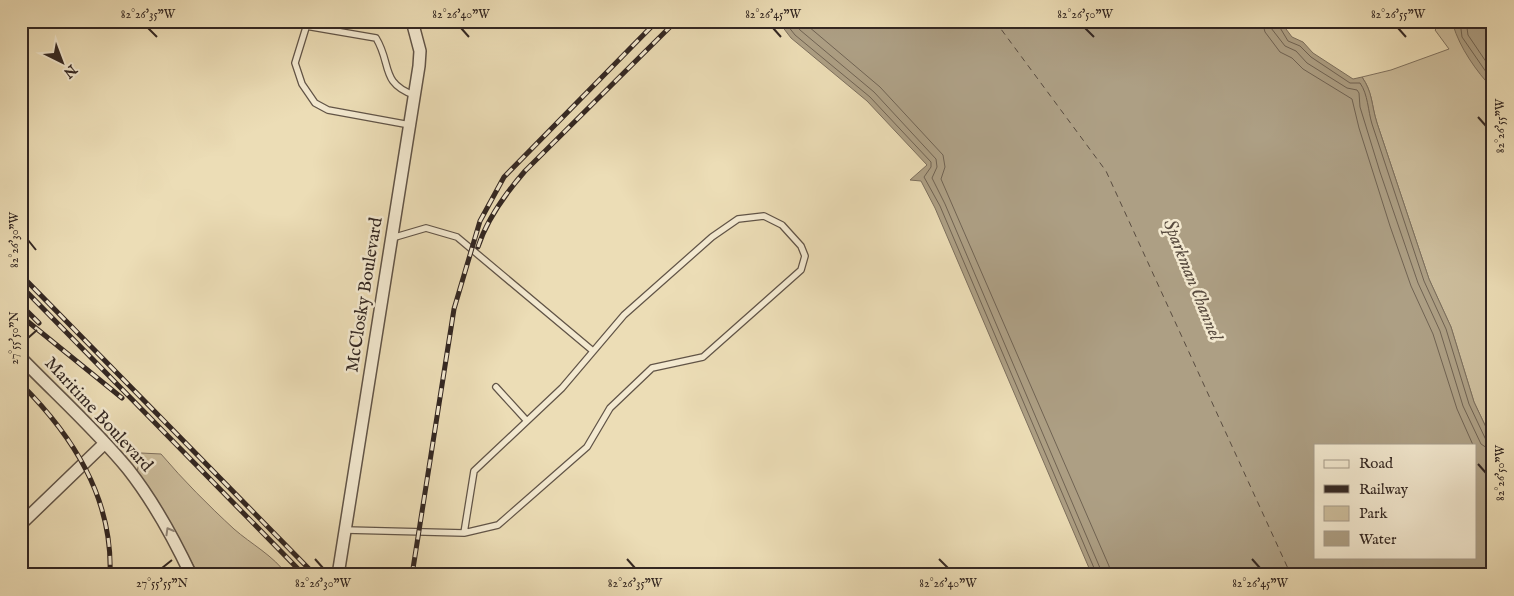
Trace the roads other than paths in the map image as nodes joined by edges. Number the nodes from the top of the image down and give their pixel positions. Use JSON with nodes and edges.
{"nodes":[{"id":1,"x":412,"y":21,"type":"edge"},
{"id":2,"x":307,"y":24,"type":"edge"},
{"id":3,"x":414,"y":95,"type":"junction"},
{"id":4,"x":410,"y":125,"type":"junction"},
{"id":5,"x":392,"y":238,"type":"junction"},
{"id":6,"x":593,"y":351,"type":"junction"},
{"id":7,"x":21,"y":358,"type":"edge"},
{"id":8,"x":496,"y":387,"type":"dead end"},
{"id":9,"x":527,"y":421,"type":"junction"},
{"id":10,"x":105,"y":443,"type":"junction"},
{"id":11,"x":21,"y":524,"type":"edge"},
{"id":12,"x":346,"y":530,"type":"junction"},
{"id":13,"x":464,"y":533,"type":"junction"},
{"id":14,"x":191,"y":575,"type":"edge"},
{"id":15,"x":338,"y":575,"type":"edge"}],
"edges":[{"from":1,"to":3,"type":"street","name":"McClosky Boulevard"},
{"from":2,"to":3,"type":"lane"},
{"from":2,"to":4,"type":"lane"},
{"from":3,"to":4,"type":"street","name":"McClosky Boulevard"},
{"from":4,"to":5,"type":"street","name":"McClosky Boulevard"},
{"from":5,"to":6,"type":"lane"},
{"from":5,"to":12,"type":"street","name":"McClosky Boulevard"},
{"from":6,"to":9,"type":"lane"},
{"from":6,"to":13,"type":"lane"},
{"from":7,"to":10,"type":"street","name":"Maritime Boulevard"},
{"from":8,"to":9,"type":"lane"},
{"from":9,"to":13,"type":"lane"},
{"from":10,"to":11,"type":"street"},
{"from":14,"to":10,"type":"street","name":"Maritime Boulevard","one_way":true},
{"from":12,"to":13,"type":"lane"},
{"from":12,"to":15,"type":"street","name":"McClosky Boulevard"}]}
